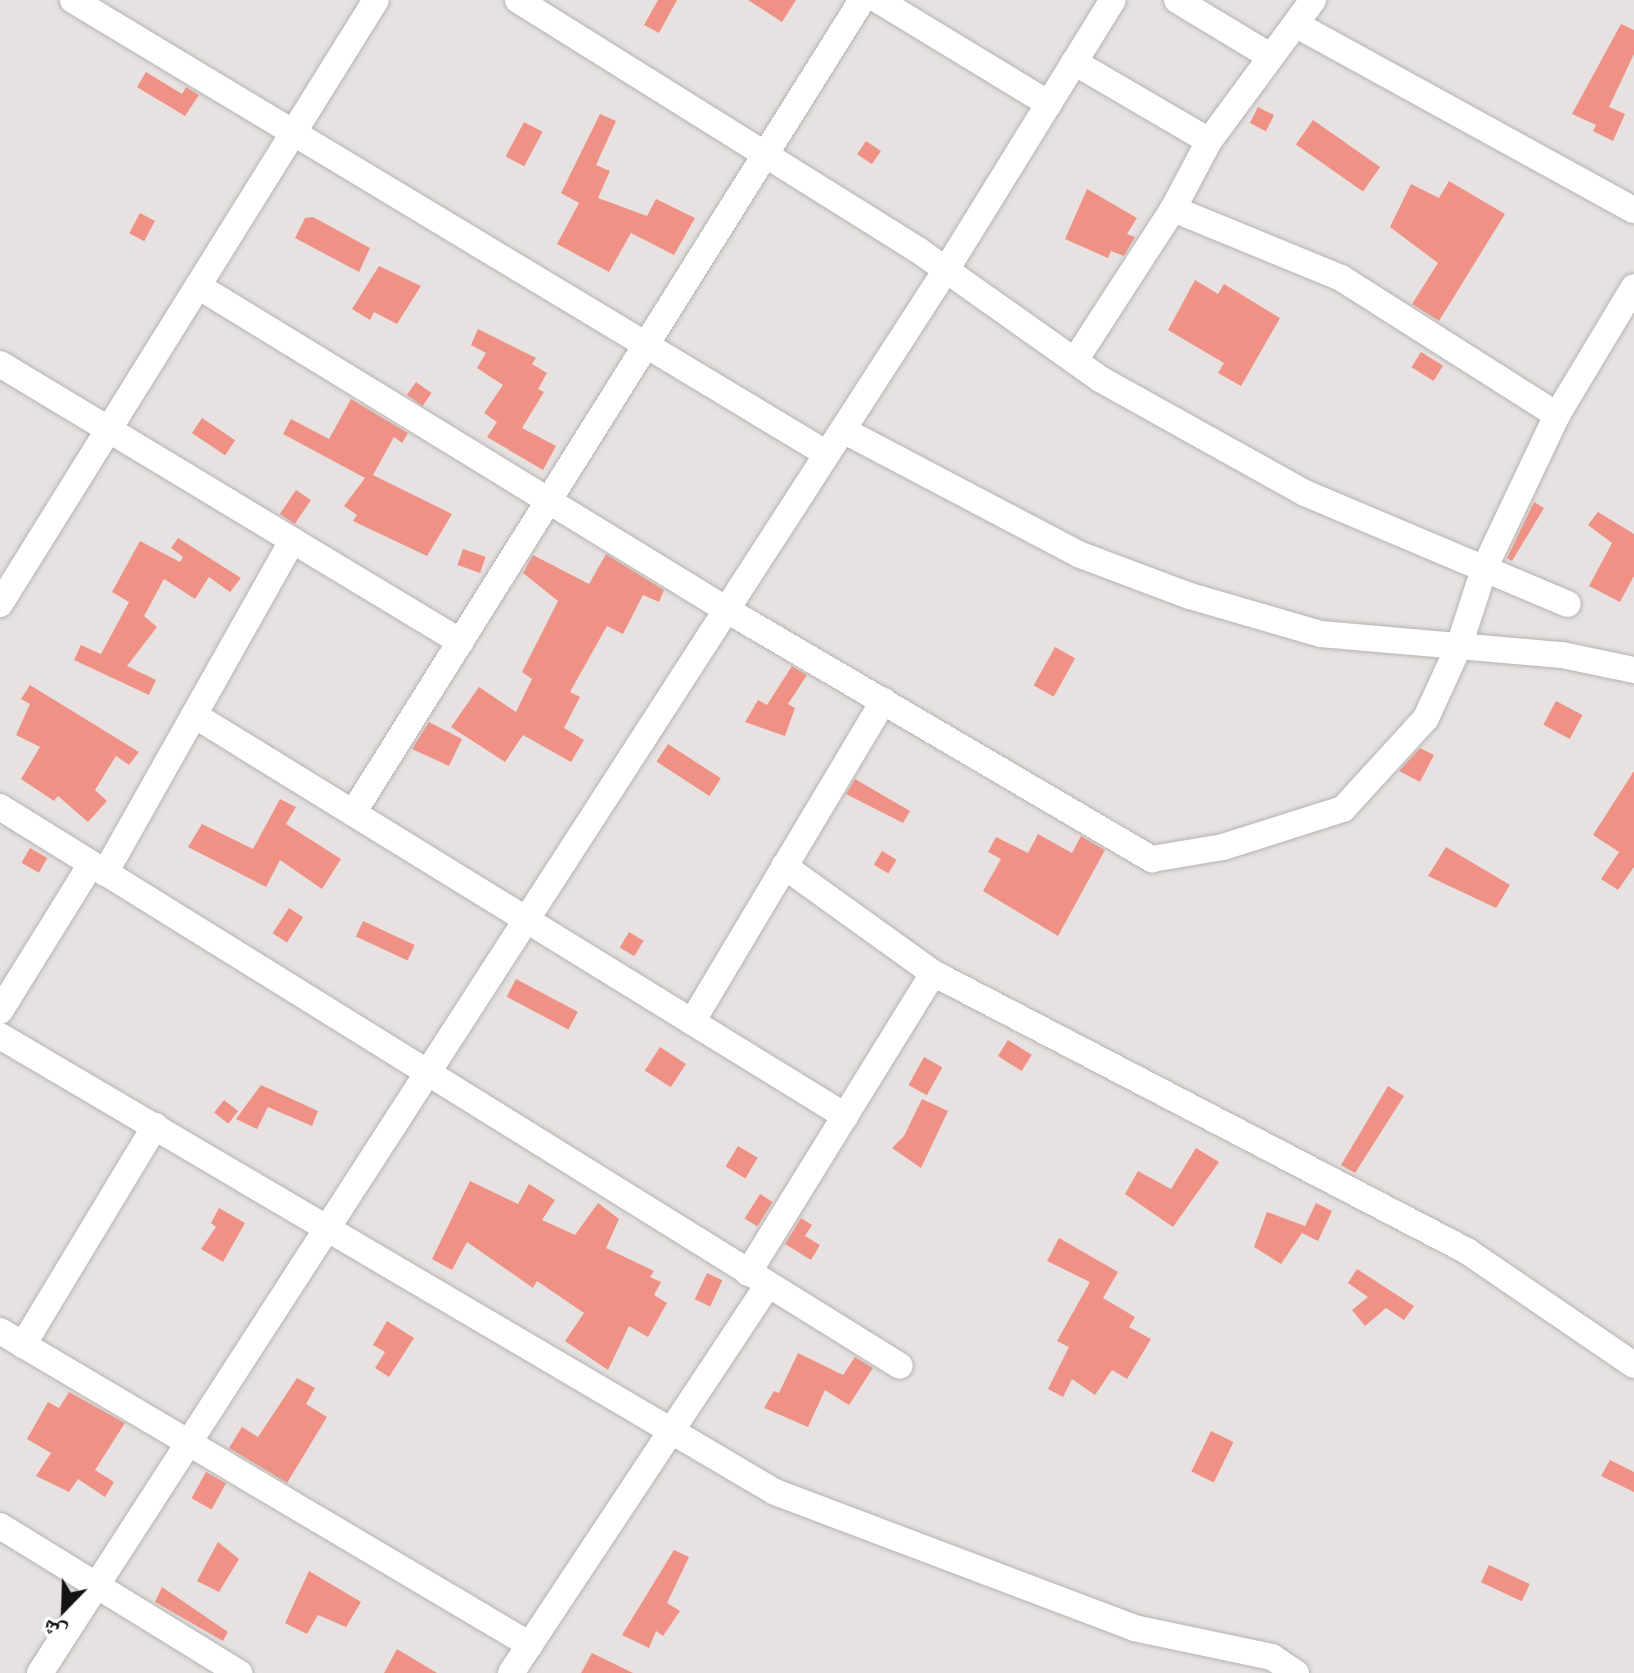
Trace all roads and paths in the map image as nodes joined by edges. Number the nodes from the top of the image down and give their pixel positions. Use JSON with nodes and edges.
{"nodes":[{"id":1,"x":73,"y":0,"type":"edge"},
{"id":2,"x":376,"y":0,"type":"edge"},
{"id":3,"x":518,"y":0,"type":"edge"},
{"id":4,"x":862,"y":0,"type":"edge"},
{"id":5,"x":878,"y":0,"type":"edge"},
{"id":6,"x":1113,"y":0,"type":"edge"},
{"id":7,"x":1177,"y":0,"type":"edge"},
{"id":8,"x":1313,"y":0,"type":"edge"},
{"id":9,"x":1297,"y":25,"type":"junction"},
{"id":10,"x":1268,"y":55,"type":"junction"},
{"id":11,"x":1074,"y":62,"type":"junction"},
{"id":12,"x":1049,"y":104,"type":"junction"},
{"id":13,"x":293,"y":134,"type":"junction"},
{"id":14,"x":1209,"y":141,"type":"junction"},
{"id":15,"x":768,"y":156,"type":"junction"},
{"id":16,"x":1173,"y":209,"type":"junction"},
{"id":17,"x":1634,"y":210,"type":"edge"},
{"id":18,"x":946,"y":270,"type":"junction"},
{"id":19,"x":198,"y":286,"type":"junction"},
{"id":20,"x":1634,"y":287,"type":"edge"},
{"id":21,"x":648,"y":347,"type":"junction"},
{"id":22,"x":1076,"y":359,"type":"junction"},
{"id":23,"x":0,"y":364,"type":"edge"},
{"id":24,"x":1557,"y":415,"type":"junction"},
{"id":25,"x":110,"y":427,"type":"junction"},
{"id":26,"x":843,"y":430,"type":"junction"},
{"id":27,"x":827,"y":454,"type":"junction"},
{"id":28,"x":550,"y":502,"type":"junction"},
{"id":29,"x":293,"y":540,"type":"junction"},
{"id":30,"x":1484,"y":569,"type":"junction"},
{"id":31,"x":0,"y":604,"type":"edge"},
{"id":32,"x":1568,"y":604,"type":"dead end"},
{"id":33,"x":727,"y":610,"type":"junction"},
{"id":34,"x":461,"y":642,"type":"junction"},
{"id":35,"x":1459,"y":646,"type":"junction"},
{"id":36,"x":1634,"y":670,"type":"edge"},
{"id":37,"x":883,"y":701,"type":"junction"},
{"id":38,"x":194,"y":715,"type":"junction"},
{"id":39,"x":0,"y":807,"type":"edge"},
{"id":40,"x":353,"y":813,"type":"junction"},
{"id":41,"x":784,"y":866,"type":"junction"},
{"id":42,"x":98,"y":869,"type":"junction"},
{"id":43,"x":526,"y":920,"type":"junction"},
{"id":44,"x":933,"y":973,"type":"junction"},
{"id":45,"x":0,"y":1011,"type":"edge"},
{"id":46,"x":692,"y":1022,"type":"junction"},
{"id":47,"x":4,"y":1048,"type":"edge"},
{"id":48,"x":426,"y":1075,"type":"junction"},
{"id":49,"x":845,"y":1116,"type":"junction"},
{"id":50,"x":155,"y":1126,"type":"junction"},
{"id":51,"x":327,"y":1228,"type":"junction"},
{"id":52,"x":758,"y":1279,"type":"junction"},
{"id":53,"x":0,"y":1331,"type":"edge"},
{"id":54,"x":23,"y":1345,"type":"junction"},
{"id":55,"x":1634,"y":1365,"type":"edge"},
{"id":56,"x":900,"y":1366,"type":"dead end"},
{"id":57,"x":672,"y":1431,"type":"junction"},
{"id":58,"x":186,"y":1446,"type":"junction"},
{"id":59,"x":0,"y":1526,"type":"edge"},
{"id":60,"x":97,"y":1584,"type":"junction"},
{"id":61,"x":530,"y":1645,"type":"junction"},
{"id":62,"x":40,"y":1673,"type":"edge"},
{"id":63,"x":239,"y":1673,"type":"edge"},
{"id":64,"x":511,"y":1673,"type":"edge"},
{"id":65,"x":1296,"y":1673,"type":"edge"}],
"edges":[{"from":1,"to":13,"type":"street"},
{"from":2,"to":13,"type":"street"},
{"from":3,"to":15,"type":"street"},
{"from":4,"to":15,"type":"street"},
{"from":5,"to":12,"type":"street"},
{"from":6,"to":11,"type":"street"},
{"from":7,"to":10,"type":"street"},
{"from":8,"to":9,"type":"street"},
{"from":9,"to":10,"type":"street"},
{"from":9,"to":17,"type":"street"},
{"from":10,"to":14,"type":"street"},
{"from":11,"to":12,"type":"street"},
{"from":11,"to":14,"type":"street"},
{"from":12,"to":18,"type":"street"},
{"from":13,"to":19,"type":"street"},
{"from":13,"to":21,"type":"street"},
{"from":14,"to":16,"type":"street"},
{"from":15,"to":18,"type":"street"},
{"from":15,"to":21,"type":"street"},
{"from":16,"to":22,"type":"street"},
{"from":16,"to":24,"type":"street"},
{"from":18,"to":22,"type":"street"},
{"from":18,"to":26,"type":"street"},
{"from":19,"to":25,"type":"street"},
{"from":19,"to":28,"type":"street"},
{"from":20,"to":24,"type":"street"},
{"from":21,"to":27,"type":"street"},
{"from":21,"to":28,"type":"street"},
{"from":22,"to":30,"type":"street"},
{"from":23,"to":25,"type":"street"},
{"from":24,"to":30,"type":"street"},
{"from":25,"to":29,"type":"street"},
{"from":25,"to":31,"type":"street"},
{"from":26,"to":27,"type":"street"},
{"from":26,"to":35,"type":"street"},
{"from":27,"to":33,"type":"street"},
{"from":28,"to":33,"type":"street"},
{"from":28,"to":34,"type":"street"},
{"from":29,"to":34,"type":"street"},
{"from":29,"to":38,"type":"street"},
{"from":30,"to":32,"type":"street"},
{"from":30,"to":35,"type":"street"},
{"from":33,"to":37,"type":"street"},
{"from":33,"to":43,"type":"street"},
{"from":34,"to":40,"type":"street"},
{"from":35,"to":36,"type":"street"},
{"from":35,"to":37,"type":"street"},
{"from":37,"to":41,"type":"street"},
{"from":38,"to":40,"type":"street"},
{"from":38,"to":42,"type":"street"},
{"from":39,"to":42,"type":"street"},
{"from":40,"to":43,"type":"street"},
{"from":41,"to":44,"type":"street"},
{"from":41,"to":46,"type":"street"},
{"from":42,"to":45,"type":"street"},
{"from":42,"to":48,"type":"street"},
{"from":43,"to":46,"type":"street"},
{"from":43,"to":48,"type":"street"},
{"from":44,"to":49,"type":"street"},
{"from":44,"to":55,"type":"street"},
{"from":46,"to":49,"type":"street"},
{"from":47,"to":50,"type":"street"},
{"from":48,"to":51,"type":"street"},
{"from":48,"to":52,"type":"street"},
{"from":49,"to":52,"type":"street"},
{"from":50,"to":51,"type":"street"},
{"from":50,"to":54,"type":"street"},
{"from":51,"to":57,"type":"street"},
{"from":51,"to":58,"type":"street"},
{"from":52,"to":56,"type":"street"},
{"from":52,"to":57,"type":"street"},
{"from":53,"to":54,"type":"street"},
{"from":54,"to":58,"type":"street"},
{"from":57,"to":61,"type":"street"},
{"from":57,"to":65,"type":"street"},
{"from":58,"to":60,"type":"street"},
{"from":58,"to":61,"type":"street"},
{"from":59,"to":60,"type":"street"},
{"from":60,"to":62,"type":"street"},
{"from":60,"to":63,"type":"street"},
{"from":61,"to":64,"type":"street"}]}
